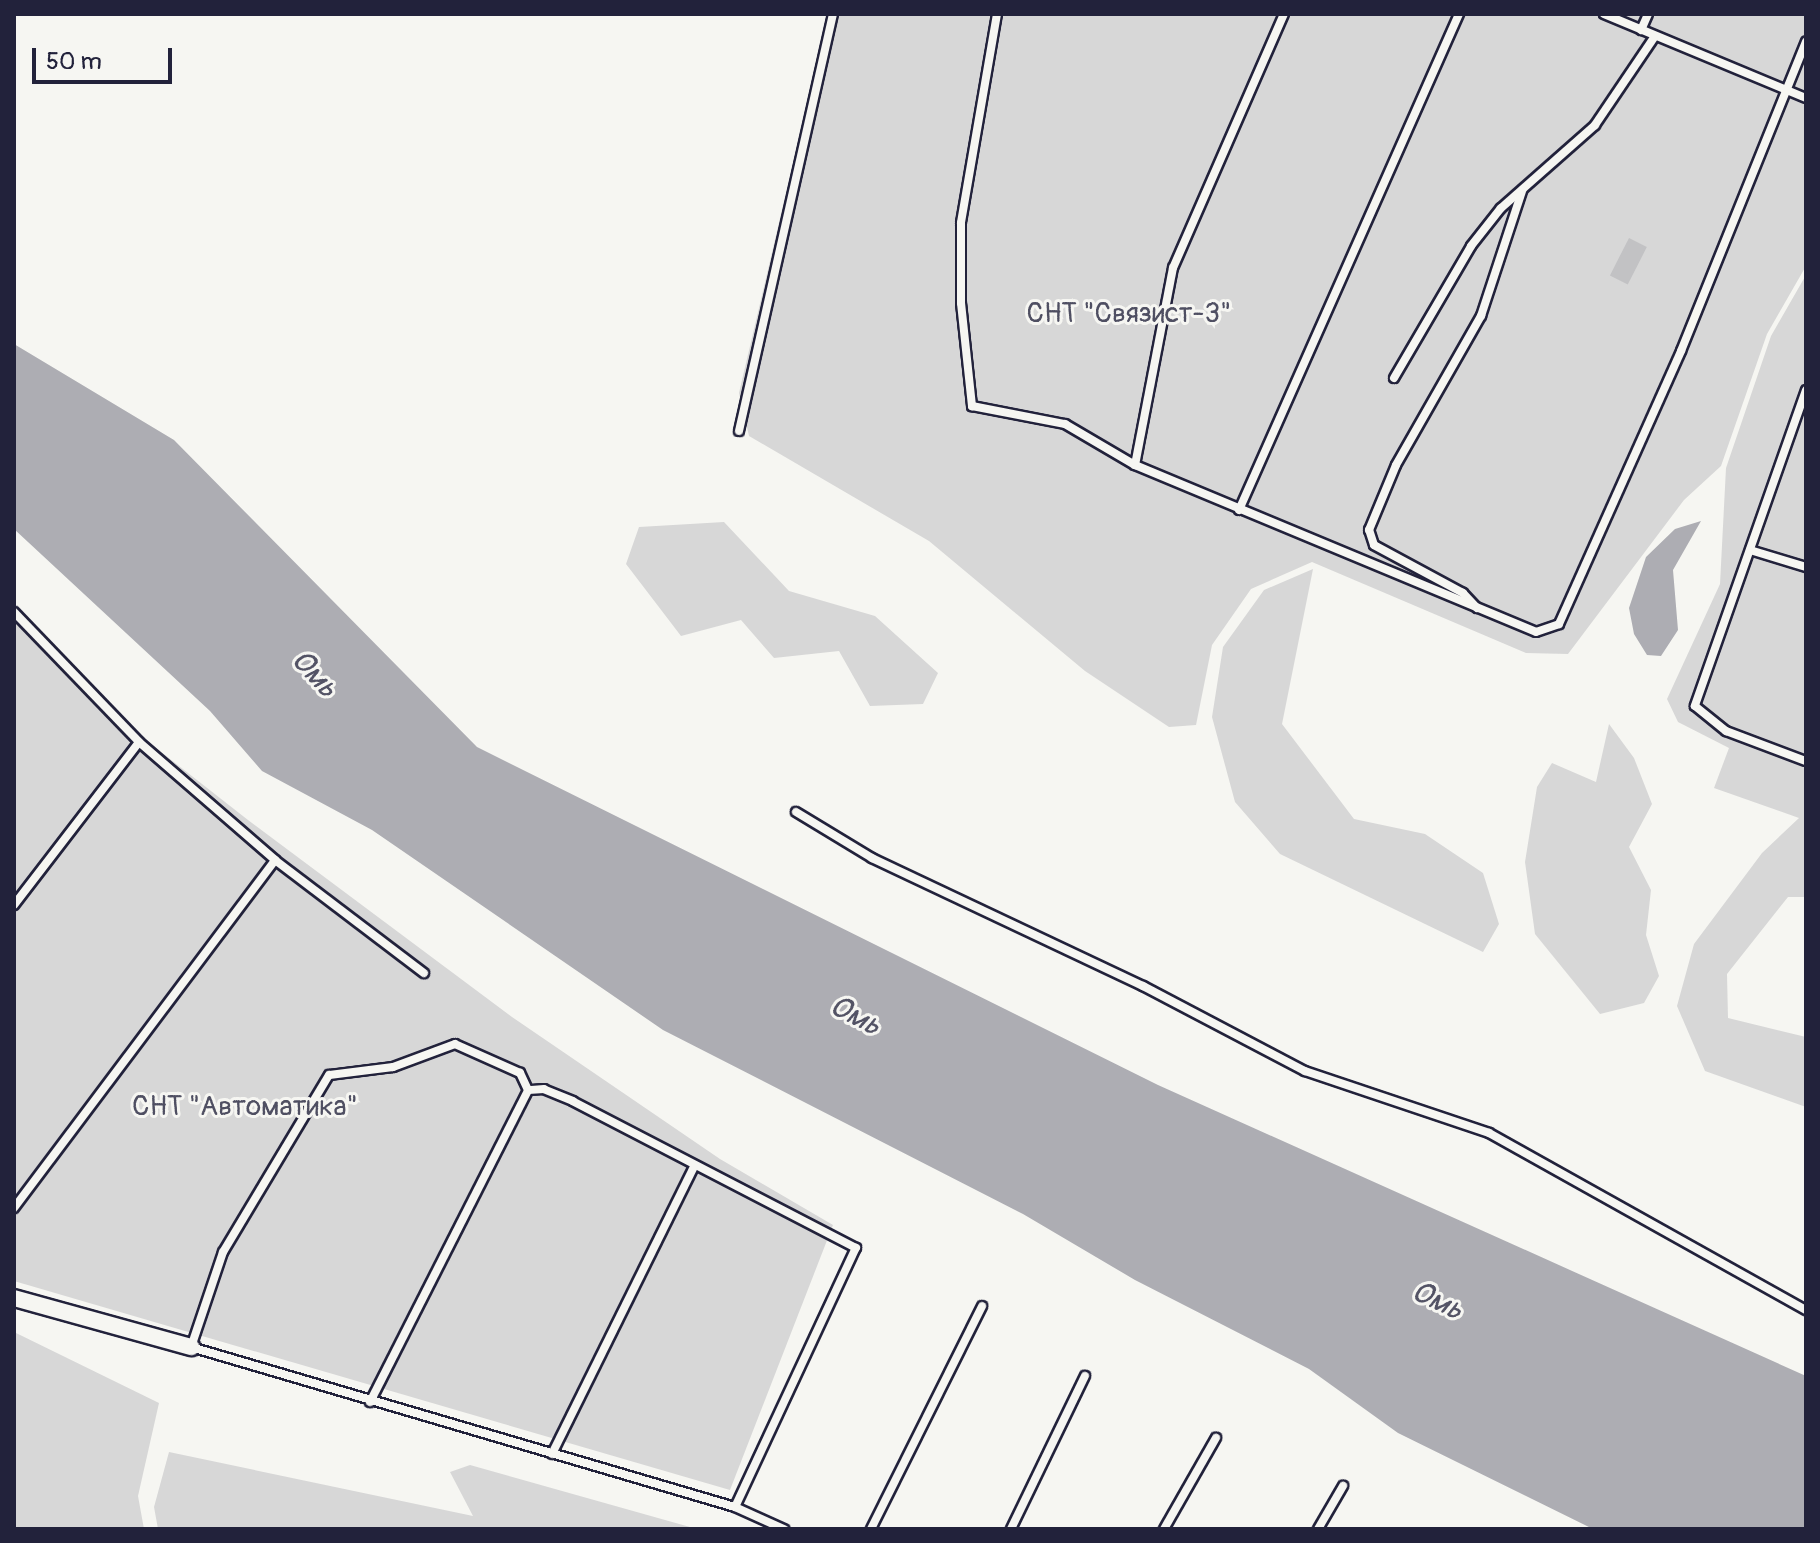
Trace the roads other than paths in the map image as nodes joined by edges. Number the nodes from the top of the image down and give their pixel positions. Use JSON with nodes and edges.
{"nodes":[{"id":1,"x":833,"y":14,"type":"edge"},
{"id":2,"x":997,"y":14,"type":"edge"},
{"id":3,"x":1284,"y":14,"type":"edge"},
{"id":4,"x":1459,"y":14,"type":"edge"},
{"id":5,"x":1604,"y":14,"type":"edge"},
{"id":6,"x":1648,"y":14,"type":"edge"},
{"id":7,"x":1641,"y":30,"type":"junction"},
{"id":8,"x":1655,"y":36,"type":"junction"},
{"id":9,"x":1806,"y":41,"type":"edge"},
{"id":10,"x":1784,"y":90,"type":"junction"},
{"id":11,"x":1806,"y":98,"type":"edge"},
{"id":12,"x":1522,"y":191,"type":"junction"},
{"id":13,"x":1394,"y":378,"type":"dead end"},
{"id":14,"x":1806,"y":390,"type":"edge"},
{"id":15,"x":1803,"y":404,"type":"edge"},
{"id":16,"x":739,"y":431,"type":"dead end"},
{"id":17,"x":1135,"y":465,"type":"junction"},
{"id":18,"x":1239,"y":510,"type":"junction"},
{"id":19,"x":1750,"y":550,"type":"junction"},
{"id":20,"x":1806,"y":567,"type":"edge"},
{"id":21,"x":1478,"y":610,"type":"junction"},
{"id":22,"x":15,"y":617,"type":"edge"},
{"id":23,"x":139,"y":742,"type":"junction"},
{"id":24,"x":1806,"y":761,"type":"edge"},
{"id":25,"x":796,"y":812,"type":"dead end"},
{"id":26,"x":275,"y":860,"type":"junction"},
{"id":27,"x":14,"y":905,"type":"edge"},
{"id":28,"x":424,"y":973,"type":"dead end"},
{"id":29,"x":528,"y":1090,"type":"junction"},
{"id":30,"x":695,"y":1165,"type":"junction"},
{"id":31,"x":14,"y":1208,"type":"edge"},
{"id":32,"x":14,"y":1298,"type":"edge"},
{"id":33,"x":982,"y":1306,"type":"dead end"},
{"id":34,"x":1806,"y":1310,"type":"edge"},
{"id":35,"x":191,"y":1347,"type":"junction"},
{"id":36,"x":1085,"y":1376,"type":"dead end"},
{"id":37,"x":370,"y":1402,"type":"junction"},
{"id":38,"x":1216,"y":1438,"type":"dead end"},
{"id":39,"x":552,"y":1454,"type":"junction"},
{"id":40,"x":1343,"y":1486,"type":"dead end"},
{"id":41,"x":735,"y":1507,"type":"junction"},
{"id":42,"x":784,"y":1529,"type":"edge"},
{"id":43,"x":871,"y":1529,"type":"edge"},
{"id":44,"x":1011,"y":1529,"type":"edge"},
{"id":45,"x":1164,"y":1529,"type":"edge"},
{"id":46,"x":1318,"y":1529,"type":"edge"}],
"edges":[{"from":1,"to":16,"type":"lane"},
{"from":2,"to":17,"type":"lane"},
{"from":3,"to":17,"type":"lane"},
{"from":4,"to":18,"type":"lane"},
{"from":5,"to":7,"type":"lane"},
{"from":6,"to":7,"type":"lane"},
{"from":7,"to":8,"type":"lane"},
{"from":8,"to":10,"type":"lane"},
{"from":8,"to":12,"type":"lane"},
{"from":9,"to":10,"type":"lane"},
{"from":10,"to":11,"type":"lane"},
{"from":10,"to":21,"type":"lane"},
{"from":12,"to":13,"type":"lane"},
{"from":12,"to":21,"type":"lane"},
{"from":14,"to":15,"type":"lane"},
{"from":15,"to":19,"type":"lane"},
{"from":17,"to":18,"type":"lane"},
{"from":18,"to":21,"type":"lane"},
{"from":19,"to":20,"type":"lane"},
{"from":19,"to":24,"type":"lane"},
{"from":22,"to":23,"type":"lane"},
{"from":23,"to":26,"type":"lane"},
{"from":23,"to":27,"type":"lane"},
{"from":25,"to":34,"type":"lane"},
{"from":26,"to":28,"type":"lane"},
{"from":26,"to":31,"type":"lane"},
{"from":29,"to":30,"type":"lane"},
{"from":29,"to":35,"type":"lane"},
{"from":29,"to":37,"type":"lane"},
{"from":30,"to":39,"type":"lane"},
{"from":30,"to":41,"type":"lane"},
{"from":32,"to":35,"type":"street"},
{"from":33,"to":43,"type":"lane"},
{"from":35,"to":37,"type":"lane"},
{"from":36,"to":44,"type":"lane"},
{"from":37,"to":39,"type":"lane"},
{"from":38,"to":45,"type":"lane"},
{"from":39,"to":41,"type":"lane"},
{"from":40,"to":46,"type":"lane"},
{"from":41,"to":42,"type":"lane"}]}
